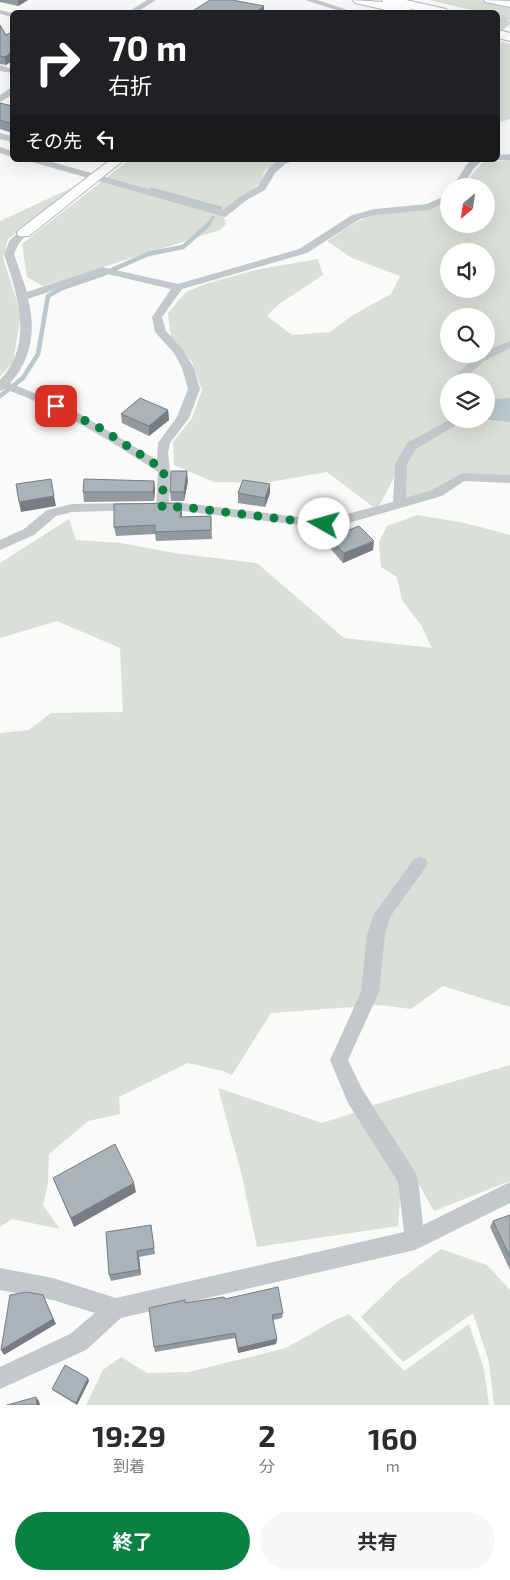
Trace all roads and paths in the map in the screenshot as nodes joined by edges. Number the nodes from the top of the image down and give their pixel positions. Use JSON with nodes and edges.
{"nodes":[{"id":1,"x":152,"y":0,"type":"edge"},
{"id":2,"x":310,"y":0,"type":"edge"},
{"id":3,"x":360,"y":0,"type":"edge"},
{"id":4,"x":389,"y":0,"type":"edge"},
{"id":5,"x":489,"y":0,"type":"edge"},
{"id":6,"x":508,"y":2,"type":"edge"},
{"id":7,"x":322,"y":3,"type":"junction"},
{"id":8,"x":135,"y":10,"type":"edge"},
{"id":9,"x":313,"y":10,"type":"edge"},
{"id":10,"x":344,"y":10,"type":"edge"},
{"id":11,"x":402,"y":10,"type":"edge"},
{"id":12,"x":432,"y":10,"type":"edge"},
{"id":13,"x":43,"y":162,"type":"edge"},
{"id":14,"x":115,"y":162,"type":"edge"},
{"id":15,"x":282,"y":162,"type":"edge"},
{"id":16,"x":475,"y":162,"type":"edge"},
{"id":17,"x":96,"y":177,"type":"junction"},
{"id":18,"x":463,"y":178,"type":"edge"},
{"id":19,"x":440,"y":202,"type":"edge"},
{"id":20,"x":24,"y":233,"type":"joint"},
{"id":21,"x":178,"y":287,"type":"junction"},
{"id":22,"x":24,"y":297,"type":"junction"},
{"id":23,"x":510,"y":344,"type":"edge"},
{"id":24,"x":464,"y":373,"type":"edge"},
{"id":25,"x":2,"y":385,"type":"edge"},
{"id":26,"x":444,"y":428,"type":"edge"},
{"id":27,"x":164,"y":470,"type":"junction"},
{"id":28,"x":510,"y":479,"type":"edge"},
{"id":29,"x":399,"y":503,"type":"junction"},
{"id":30,"x":153,"y":507,"type":"junction"},
{"id":31,"x":0,"y":545,"type":"edge"},
{"id":32,"x":420,"y":864,"type":"dead end"},
{"id":33,"x":510,"y":1192,"type":"edge"},
{"id":34,"x":415,"y":1240,"type":"junction"},
{"id":35,"x":0,"y":1279,"type":"edge"},
{"id":36,"x":116,"y":1310,"type":"junction"},
{"id":37,"x":0,"y":1378,"type":"edge"}],
"edges":[{"from":1,"to":8,"type":"street"},
{"from":2,"to":7,"type":"street"},
{"from":3,"to":11,"type":"highway"},
{"from":4,"to":12,"type":"highway"},
{"from":5,"to":6,"type":"street"},
{"from":7,"to":9,"type":"street"},
{"from":7,"to":10,"type":"street"},
{"from":13,"to":17,"type":"street"},
{"from":14,"to":17,"type":"street"},
{"from":15,"to":17,"type":"street"},
{"from":16,"to":18,"type":"street"},
{"from":17,"to":20,"type":"street"},
{"from":19,"to":21,"type":"street"},
{"from":20,"to":22,"type":"street"},
{"from":21,"to":22,"type":"street"},
{"from":21,"to":27,"type":"street"},
{"from":22,"to":25,"type":"street"},
{"from":23,"to":24,"type":"street"},
{"from":25,"to":27,"type":"street"},
{"from":26,"to":29,"type":"street"},
{"from":27,"to":30,"type":"street"},
{"from":28,"to":29,"type":"street"},
{"from":29,"to":30,"type":"street"},
{"from":30,"to":31,"type":"street"},
{"from":32,"to":34,"type":"street"},
{"from":33,"to":34,"type":"street"},
{"from":34,"to":36,"type":"street"},
{"from":35,"to":36,"type":"street"},
{"from":36,"to":37,"type":"street"}]}
